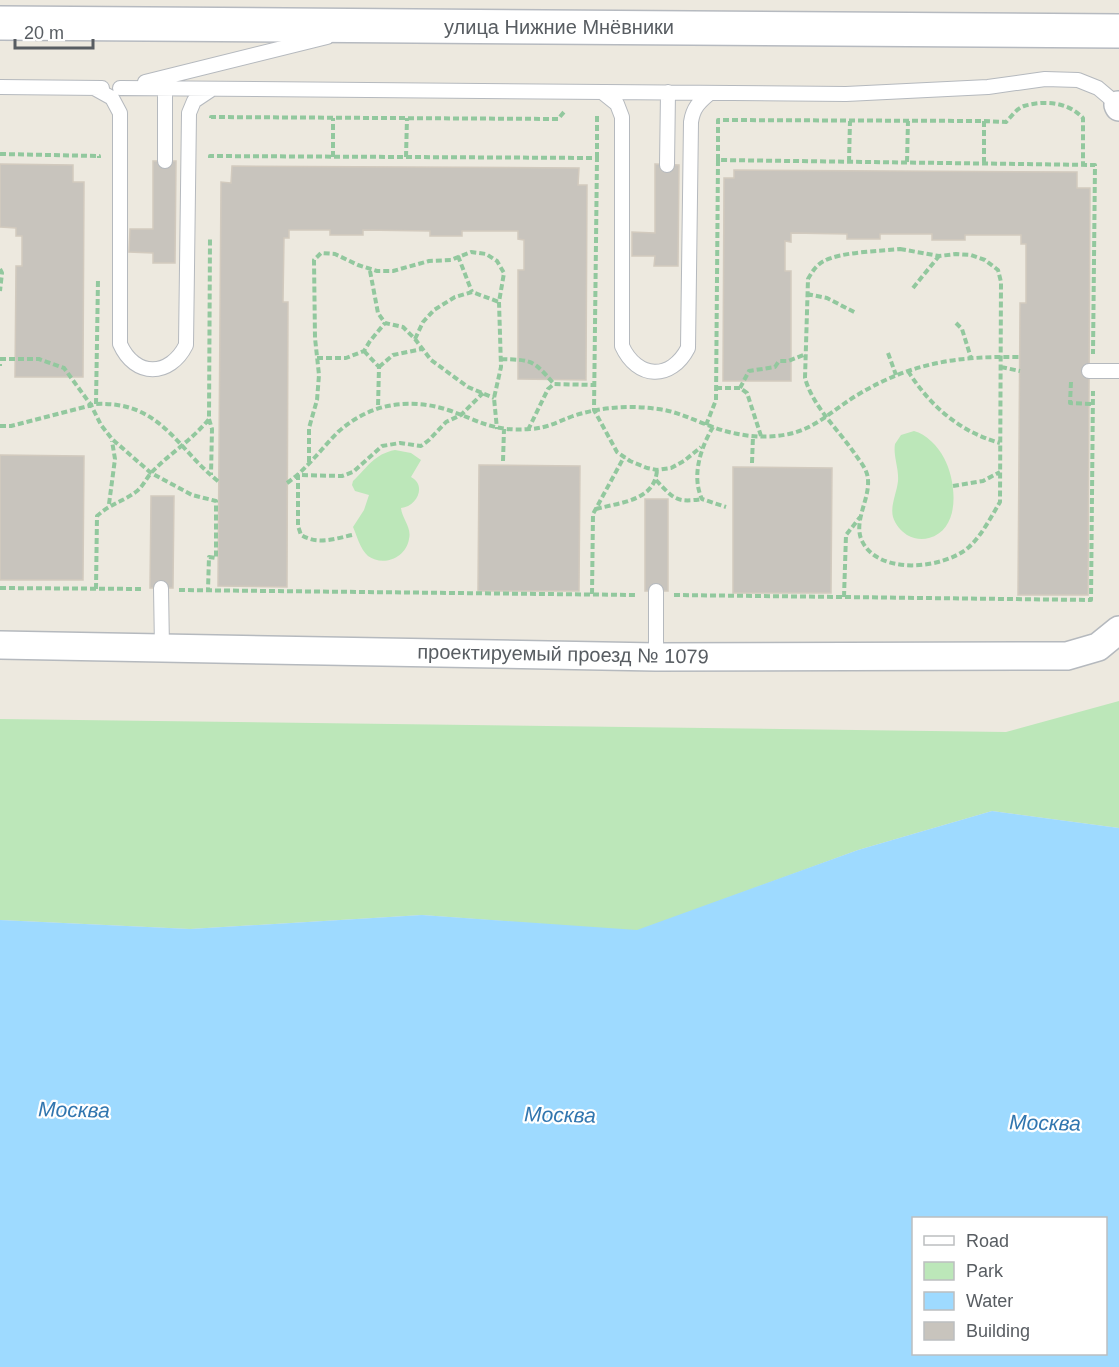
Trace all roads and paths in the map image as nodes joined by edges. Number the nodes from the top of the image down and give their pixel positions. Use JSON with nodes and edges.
{"nodes":[{"id":1,"x":0,"y":23,"type":"edge"},
{"id":2,"x":373,"y":26,"type":"junction"},
{"id":3,"x":1119,"y":31,"type":"edge"},
{"id":4,"x":0,"y":87,"type":"edge"},
{"id":5,"x":165,"y":87,"type":"junction"},
{"id":6,"x":94,"y":88,"type":"junction"},
{"id":7,"x":120,"y":88,"type":"junction"},
{"id":8,"x":213,"y":88,"type":"junction"},
{"id":9,"x":602,"y":92,"type":"junction"},
{"id":10,"x":668,"y":92,"type":"junction"},
{"id":11,"x":710,"y":93,"type":"junction"},
{"id":12,"x":1119,"y":106,"type":"edge"},
{"id":13,"x":569,"y":107,"type":"dead end"},
{"id":14,"x":592,"y":110,"type":"dead end"},
{"id":15,"x":333,"y":118,"type":"junction"},
{"id":16,"x":407,"y":118,"type":"junction"},
{"id":17,"x":850,"y":121,"type":"junction"},
{"id":18,"x":908,"y":121,"type":"junction"},
{"id":19,"x":984,"y":121,"type":"junction"},
{"id":20,"x":210,"y":128,"type":"dead end"},
{"id":21,"x":210,"y":148,"type":"dead end"},
{"id":22,"x":0,"y":154,"type":"edge"},
{"id":23,"x":210,"y":156,"type":"junction"},
{"id":24,"x":333,"y":157,"type":"junction"},
{"id":25,"x":406,"y":157,"type":"junction"},
{"id":26,"x":597,"y":158,"type":"junction"},
{"id":27,"x":718,"y":160,"type":"junction"},
{"id":28,"x":165,"y":161,"type":"dead end"},
{"id":29,"x":849,"y":162,"type":"junction"},
{"id":30,"x":908,"y":162,"type":"junction"},
{"id":31,"x":984,"y":163,"type":"junction"},
{"id":32,"x":1083,"y":164,"type":"junction"},
{"id":33,"x":667,"y":165,"type":"dead end"},
{"id":34,"x":99,"y":167,"type":"dead end"},
{"id":35,"x":210,"y":168,"type":"dead end"},
{"id":36,"x":210,"y":226,"type":"dead end"},
{"id":37,"x":458,"y":256,"type":"junction"},
{"id":38,"x":939,"y":256,"type":"junction"},
{"id":39,"x":98,"y":268,"type":"dead end"},
{"id":40,"x":0,"y":269,"type":"edge"},
{"id":41,"x":370,"y":271,"type":"dead end"},
{"id":42,"x":913,"y":288,"type":"dead end"},
{"id":43,"x":0,"y":291,"type":"edge"},
{"id":44,"x":472,"y":292,"type":"junction"},
{"id":45,"x":807,"y":294,"type":"junction"},
{"id":46,"x":499,"y":302,"type":"junction"},
{"id":47,"x":856,"y":313,"type":"dead end"},
{"id":48,"x":385,"y":323,"type":"junction"},
{"id":49,"x":956,"y":323,"type":"dead end"},
{"id":50,"x":415,"y":339,"type":"junction"},
{"id":51,"x":423,"y":349,"type":"junction"},
{"id":52,"x":364,"y":351,"type":"junction"},
{"id":53,"x":888,"y":353,"type":"dead end"},
{"id":54,"x":806,"y":354,"type":"junction"},
{"id":55,"x":1001,"y":357,"type":"junction"},
{"id":56,"x":1020,"y":357,"type":"dead end"},
{"id":57,"x":317,"y":358,"type":"junction"},
{"id":58,"x":971,"y":358,"type":"junction"},
{"id":59,"x":0,"y":359,"type":"edge"},
{"id":60,"x":501,"y":359,"type":"junction"},
{"id":61,"x":379,"y":367,"type":"junction"},
{"id":62,"x":1001,"y":367,"type":"junction"},
{"id":63,"x":908,"y":371,"type":"junction"},
{"id":64,"x":1020,"y":371,"type":"dead end"},
{"id":65,"x":1091,"y":371,"type":"junction"},
{"id":66,"x":1119,"y":371,"type":"edge"},
{"id":67,"x":896,"y":375,"type":"junction"},
{"id":68,"x":554,"y":384,"type":"junction"},
{"id":69,"x":595,"y":385,"type":"junction"},
{"id":70,"x":716,"y":388,"type":"junction"},
{"id":71,"x":740,"y":388,"type":"junction"},
{"id":72,"x":483,"y":393,"type":"junction"},
{"id":73,"x":494,"y":398,"type":"junction"},
{"id":74,"x":94,"y":404,"type":"junction"},
{"id":75,"x":378,"y":408,"type":"junction"},
{"id":76,"x":594,"y":410,"type":"junction"},
{"id":77,"x":461,"y":415,"type":"junction"},
{"id":78,"x":827,"y":417,"type":"junction"},
{"id":79,"x":209,"y":419,"type":"junction"},
{"id":80,"x":706,"y":425,"type":"junction"},
{"id":81,"x":0,"y":426,"type":"edge"},
{"id":82,"x":713,"y":427,"type":"junction"},
{"id":83,"x":497,"y":429,"type":"junction"},
{"id":84,"x":504,"y":429,"type":"junction"},
{"id":85,"x":528,"y":430,"type":"junction"},
{"id":86,"x":753,"y":436,"type":"junction"},
{"id":87,"x":761,"y":436,"type":"junction"},
{"id":88,"x":112,"y":439,"type":"junction"},
{"id":89,"x":1000,"y":443,"type":"junction"},
{"id":90,"x":183,"y":445,"type":"junction"},
{"id":91,"x":701,"y":447,"type":"junction"},
{"id":92,"x":624,"y":457,"type":"junction"},
{"id":93,"x":502,"y":461,"type":"dead end"},
{"id":94,"x":310,"y":463,"type":"junction"},
{"id":95,"x":752,"y":464,"type":"dead end"},
{"id":96,"x":657,"y":470,"type":"junction"},
{"id":97,"x":1000,"y":472,"type":"junction"},
{"id":98,"x":151,"y":473,"type":"junction"},
{"id":99,"x":298,"y":475,"type":"junction"},
{"id":100,"x":211,"y":476,"type":"junction"},
{"id":101,"x":656,"y":480,"type":"junction"},
{"id":102,"x":219,"y":482,"type":"dead end"},
{"id":103,"x":287,"y":483,"type":"dead end"},
{"id":104,"x":953,"y":486,"type":"dead end"},
{"id":105,"x":702,"y":499,"type":"junction"},
{"id":106,"x":109,"y":505,"type":"junction"},
{"id":107,"x":726,"y":507,"type":"dead end"},
{"id":108,"x":596,"y":509,"type":"junction"},
{"id":109,"x":862,"y":515,"type":"junction"},
{"id":110,"x":352,"y":535,"type":"dead end"},
{"id":111,"x":0,"y":588,"type":"edge"},
{"id":112,"x":96,"y":589,"type":"junction"},
{"id":113,"x":161,"y":589,"type":"junction"},
{"id":114,"x":208,"y":590,"type":"junction"},
{"id":115,"x":656,"y":593,"type":"junction"},
{"id":116,"x":592,"y":594,"type":"junction"},
{"id":117,"x":844,"y":597,"type":"junction"},
{"id":118,"x":1119,"y":630,"type":"edge"},
{"id":119,"x":0,"y":645,"type":"edge"},
{"id":120,"x":162,"y":648,"type":"junction"},
{"id":121,"x":656,"y":657,"type":"junction"}],
"edges":[{"from":1,"to":2,"type":"main road","name":"улица Нижние Мнёвники"},
{"from":2,"to":3,"type":"main road","name":"улица Нижние Мнёвники"},
{"from":2,"to":7,"type":"lane"},
{"from":4,"to":6,"type":"lane"},
{"from":5,"to":7,"type":"lane"},
{"from":5,"to":8,"type":"lane"},
{"from":5,"to":28,"type":"lane"},
{"from":6,"to":7,"type":"lane"},
{"from":6,"to":8,"type":"lane"},
{"from":8,"to":9,"type":"lane"},
{"from":9,"to":10,"type":"lane"},
{"from":9,"to":11,"type":"lane"},
{"from":10,"to":11,"type":"lane"},
{"from":10,"to":33,"type":"lane"},
{"from":11,"to":12,"type":"lane"},
{"from":13,"to":16,"type":"path"},
{"from":14,"to":26,"type":"path"},
{"from":15,"to":16,"type":"path"},
{"from":15,"to":20,"type":"path"},
{"from":15,"to":24,"type":"path"},
{"from":16,"to":25,"type":"path"},
{"from":17,"to":18,"type":"path"},
{"from":17,"to":27,"type":"path"},
{"from":17,"to":29,"type":"path"},
{"from":18,"to":19,"type":"path"},
{"from":18,"to":30,"type":"path"},
{"from":19,"to":31,"type":"path"},
{"from":19,"to":32,"type":"path"},
{"from":21,"to":23,"type":"path"},
{"from":22,"to":34,"type":"path"},
{"from":23,"to":24,"type":"path"},
{"from":23,"to":35,"type":"path"},
{"from":24,"to":25,"type":"path"},
{"from":25,"to":26,"type":"path"},
{"from":26,"to":69,"type":"path"},
{"from":27,"to":29,"type":"path"},
{"from":27,"to":70,"type":"path"},
{"from":29,"to":30,"type":"path"},
{"from":30,"to":31,"type":"path"},
{"from":31,"to":32,"type":"path"},
{"from":32,"to":65,"type":"path"},
{"from":36,"to":79,"type":"path"},
{"from":37,"to":44,"type":"path"},
{"from":37,"to":46,"type":"path"},
{"from":37,"to":57,"type":"path"},
{"from":38,"to":42,"type":"path"},
{"from":38,"to":45,"type":"path"},
{"from":38,"to":55,"type":"path"},
{"from":39,"to":74,"type":"path"},
{"from":40,"to":43,"type":"path"},
{"from":41,"to":48,"type":"path"},
{"from":44,"to":46,"type":"path"},
{"from":44,"to":50,"type":"path"},
{"from":45,"to":47,"type":"path"},
{"from":45,"to":54,"type":"path"},
{"from":46,"to":60,"type":"path"},
{"from":48,"to":50,"type":"path"},
{"from":48,"to":52,"type":"path"},
{"from":49,"to":58,"type":"path"},
{"from":50,"to":51,"type":"path"},
{"from":51,"to":61,"type":"path"},
{"from":51,"to":72,"type":"path"},
{"from":52,"to":57,"type":"path"},
{"from":52,"to":61,"type":"path"},
{"from":53,"to":67,"type":"path"},
{"from":54,"to":71,"type":"path"},
{"from":54,"to":78,"type":"path"},
{"from":55,"to":56,"type":"path"},
{"from":55,"to":58,"type":"path"},
{"from":55,"to":62,"type":"path"},
{"from":57,"to":94,"type":"path"},
{"from":58,"to":63,"type":"path"},
{"from":59,"to":74,"type":"path"},
{"from":60,"to":68,"type":"path"},
{"from":60,"to":73,"type":"path"},
{"from":61,"to":75,"type":"path"},
{"from":62,"to":64,"type":"path"},
{"from":62,"to":89,"type":"path"},
{"from":63,"to":67,"type":"path"},
{"from":63,"to":89,"type":"path"},
{"from":65,"to":66,"type":"lane"},
{"from":65,"to":117,"type":"path"},
{"from":67,"to":78,"type":"path"},
{"from":68,"to":69,"type":"path"},
{"from":68,"to":85,"type":"path"},
{"from":69,"to":76,"type":"path"},
{"from":70,"to":71,"type":"path"},
{"from":70,"to":80,"type":"path"},
{"from":71,"to":87,"type":"path"},
{"from":72,"to":73,"type":"path"},
{"from":72,"to":77,"type":"path"},
{"from":73,"to":83,"type":"path"},
{"from":74,"to":81,"type":"path"},
{"from":74,"to":88,"type":"path"},
{"from":74,"to":90,"type":"path"},
{"from":75,"to":77,"type":"path"},
{"from":75,"to":94,"type":"path"},
{"from":76,"to":80,"type":"path"},
{"from":76,"to":85,"type":"path"},
{"from":76,"to":92,"type":"path"},
{"from":77,"to":83,"type":"path"},
{"from":77,"to":99,"type":"path"},
{"from":78,"to":87,"type":"path"},
{"from":78,"to":109,"type":"path"},
{"from":79,"to":90,"type":"path"},
{"from":79,"to":100,"type":"path"},
{"from":80,"to":82,"type":"path"},
{"from":82,"to":86,"type":"path"},
{"from":82,"to":91,"type":"path"},
{"from":83,"to":84,"type":"path"},
{"from":84,"to":85,"type":"path"},
{"from":84,"to":93,"type":"path"},
{"from":86,"to":87,"type":"path"},
{"from":86,"to":95,"type":"path"},
{"from":88,"to":98,"type":"path"},
{"from":88,"to":106,"type":"path"},
{"from":89,"to":97,"type":"path"},
{"from":90,"to":98,"type":"path"},
{"from":90,"to":100,"type":"path"},
{"from":91,"to":96,"type":"path"},
{"from":91,"to":105,"type":"path"},
{"from":92,"to":96,"type":"path"},
{"from":92,"to":108,"type":"path"},
{"from":94,"to":99,"type":"path"},
{"from":96,"to":101,"type":"path"},
{"from":97,"to":104,"type":"path"},
{"from":97,"to":109,"type":"path"},
{"from":98,"to":106,"type":"path"},
{"from":98,"to":114,"type":"path"},
{"from":99,"to":103,"type":"path"},
{"from":99,"to":110,"type":"path"},
{"from":100,"to":102,"type":"path"},
{"from":101,"to":105,"type":"path"},
{"from":101,"to":108,"type":"path"},
{"from":105,"to":107,"type":"path"},
{"from":106,"to":112,"type":"path"},
{"from":108,"to":116,"type":"path"},
{"from":109,"to":117,"type":"path"},
{"from":111,"to":112,"type":"path"},
{"from":112,"to":113,"type":"path"},
{"from":113,"to":114,"type":"path"},
{"from":113,"to":120,"type":"lane"},
{"from":114,"to":116,"type":"path"},
{"from":115,"to":116,"type":"path"},
{"from":115,"to":117,"type":"path"},
{"from":115,"to":121,"type":"lane"},
{"from":118,"to":121,"type":"street","name":"проектируемый проезд № 1079"},
{"from":119,"to":120,"type":"street","name":"проектируемый проезд № 1079"},
{"from":120,"to":121,"type":"street","name":"проектируемый проезд № 1079"}]}
